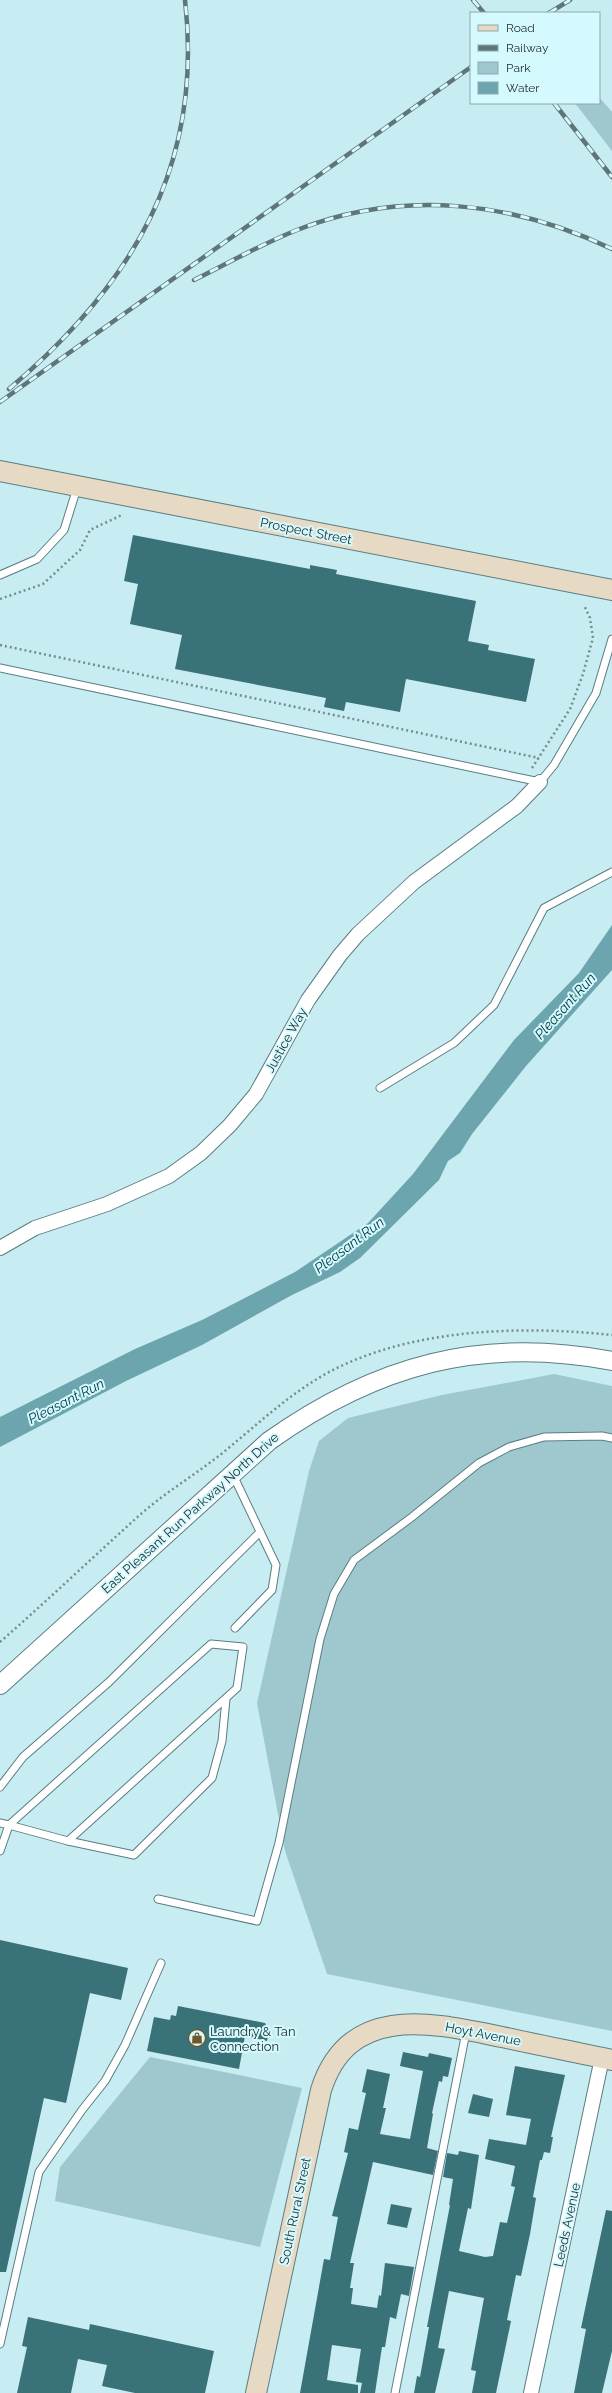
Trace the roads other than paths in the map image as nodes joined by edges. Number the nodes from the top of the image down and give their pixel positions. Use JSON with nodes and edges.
{"nodes":[{"id":1,"x":0,"y":471,"type":"edge"},
{"id":2,"x":78,"y":486,"type":"junction"},
{"id":3,"x":0,"y":575,"type":"edge"},
{"id":4,"x":612,"y":590,"type":"edge"},
{"id":5,"x":612,"y":639,"type":"edge"},
{"id":6,"x":0,"y":668,"type":"edge"},
{"id":7,"x":540,"y":782,"type":"junction"},
{"id":8,"x":612,"y":872,"type":"edge"},
{"id":9,"x":380,"y":1088,"type":"dead end"},
{"id":10,"x":0,"y":1248,"type":"edge"},
{"id":11,"x":612,"y":1361,"type":"edge"},
{"id":12,"x":612,"y":1438,"type":"edge"},
{"id":13,"x":232,"y":1473,"type":"junction"},
{"id":14,"x":260,"y":1532,"type":"junction"},
{"id":15,"x":235,"y":1628,"type":"dead end"},
{"id":16,"x":0,"y":1685,"type":"edge"},
{"id":17,"x":226,"y":1699,"type":"junction"},
{"id":18,"x":0,"y":1787,"type":"edge"},
{"id":19,"x":0,"y":1823,"type":"edge"},
{"id":20,"x":9,"y":1825,"type":"junction"},
{"id":21,"x":68,"y":1841,"type":"junction"},
{"id":22,"x":0,"y":1851,"type":"edge"},
{"id":23,"x":158,"y":1899,"type":"dead end"},
{"id":24,"x":161,"y":1963,"type":"dead end"},
{"id":25,"x":466,"y":2030,"type":"junction"},
{"id":26,"x":357,"y":2040,"type":"joint"},
{"id":27,"x":607,"y":2058,"type":"edge"},
{"id":28,"x":0,"y":2344,"type":"edge"},
{"id":29,"x":256,"y":2393,"type":"edge"},
{"id":30,"x":395,"y":2393,"type":"edge"},
{"id":31,"x":531,"y":2393,"type":"edge"}],
"edges":[{"from":1,"to":2,"type":"main road","name":"Prospect Street"},
{"from":2,"to":3,"type":"lane"},
{"from":2,"to":4,"type":"main road","name":"Prospect Street"},
{"from":5,"to":7,"type":"lane"},
{"from":6,"to":7,"type":"lane"},
{"from":7,"to":10,"type":"street","name":"Justice Way"},
{"from":8,"to":9,"type":"lane"},
{"from":11,"to":13,"type":"street","name":"East Pleasant Run Parkway North Drive"},
{"from":12,"to":23,"type":"lane"},
{"from":13,"to":14,"type":"lane"},
{"from":13,"to":16,"type":"street","name":"East Pleasant Run Parkway North Drive"},
{"from":14,"to":15,"type":"lane"},
{"from":14,"to":18,"type":"lane"},
{"from":17,"to":20,"type":"lane"},
{"from":17,"to":21,"type":"lane"},
{"from":17,"to":21,"type":"lane"},
{"from":19,"to":20,"type":"lane"},
{"from":20,"to":21,"type":"lane"},
{"from":20,"to":22,"type":"lane"},
{"from":24,"to":28,"type":"lane"},
{"from":25,"to":26,"type":"main road","name":"Hoyt Avenue"},
{"from":25,"to":27,"type":"main road","name":"Hoyt Avenue"},
{"from":25,"to":30,"type":"lane"},
{"from":26,"to":29,"type":"main road","name":"South Rural Street"},
{"from":27,"to":31,"type":"street","name":"Leeds Avenue"}]}
